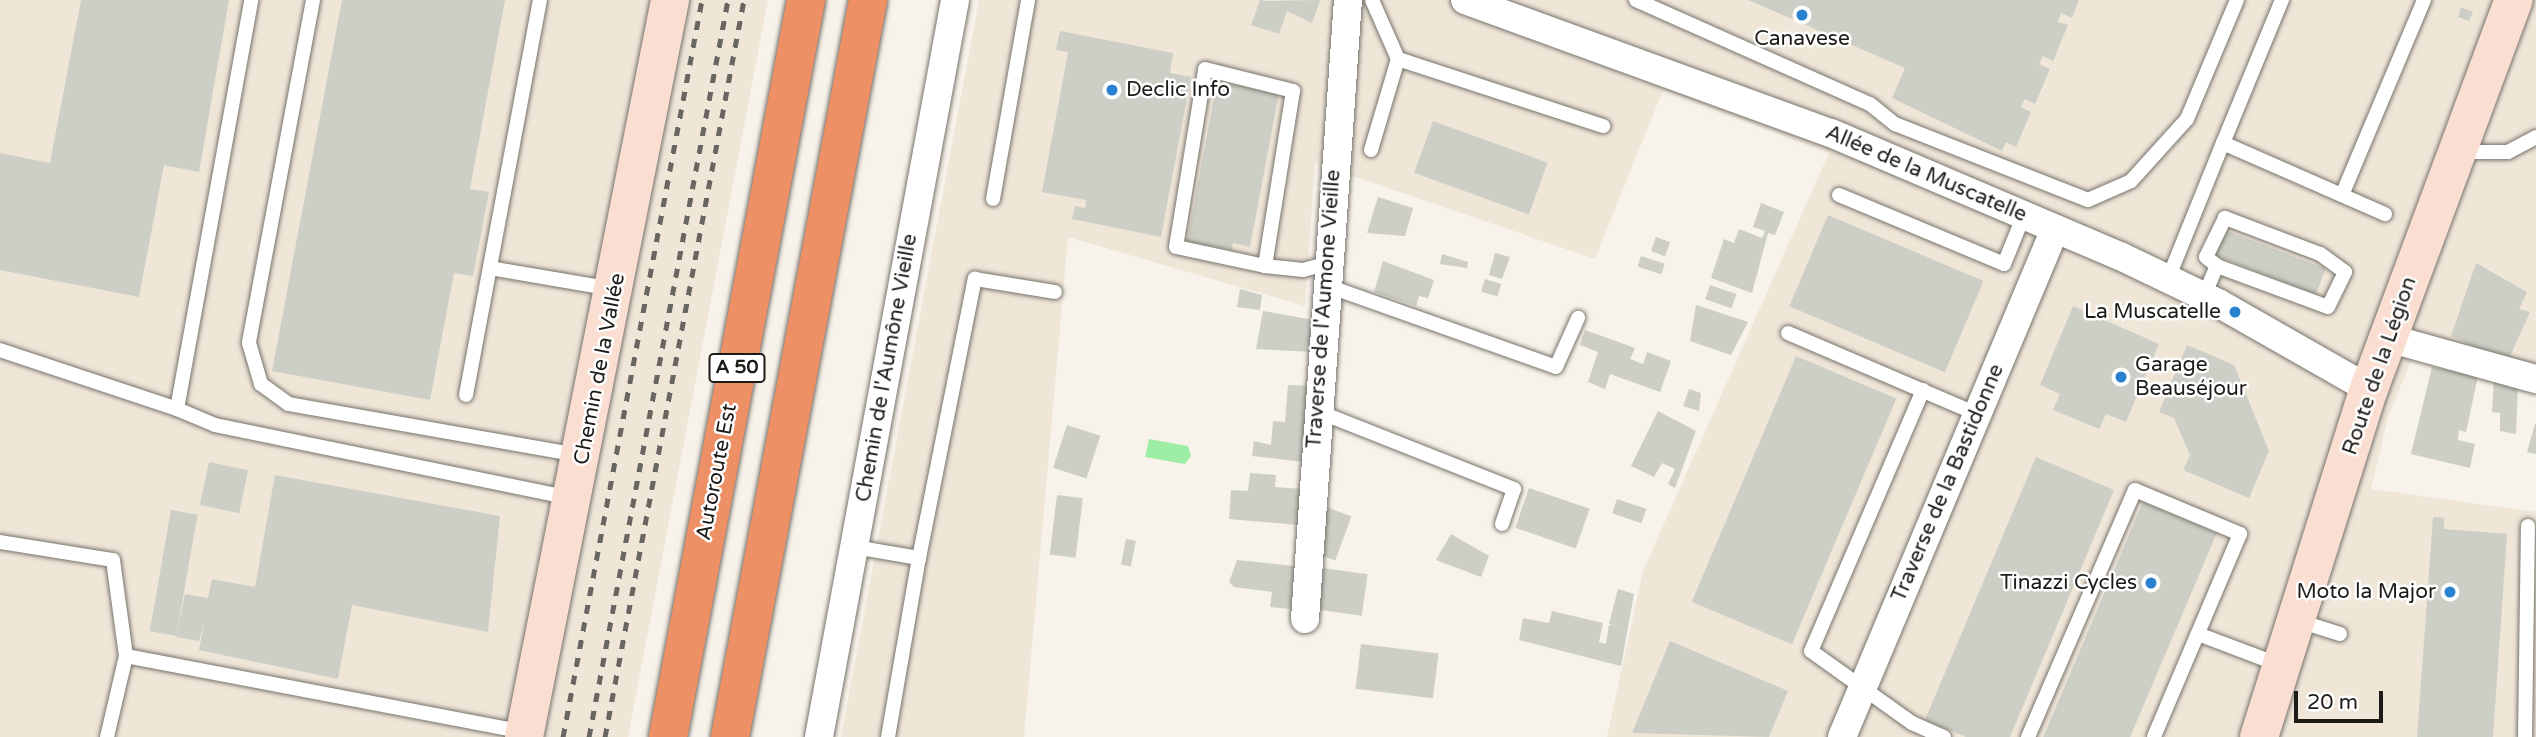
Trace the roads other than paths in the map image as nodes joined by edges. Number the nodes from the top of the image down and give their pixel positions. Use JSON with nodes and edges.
{"nodes":[{"id":1,"x":251,"y":0,"type":"edge"},
{"id":2,"x":313,"y":0,"type":"edge"},
{"id":3,"x":540,"y":0,"type":"edge"},
{"id":4,"x":670,"y":0,"type":"edge"},
{"id":5,"x":806,"y":0,"type":"edge"},
{"id":6,"x":868,"y":0,"type":"edge"},
{"id":7,"x":955,"y":0,"type":"edge"},
{"id":8,"x":1028,"y":0,"type":"edge"},
{"id":9,"x":1348,"y":0,"type":"edge"},
{"id":10,"x":1373,"y":0,"type":"edge"},
{"id":11,"x":1465,"y":0,"type":"edge"},
{"id":12,"x":1636,"y":0,"type":"edge"},
{"id":13,"x":2237,"y":0,"type":"edge"},
{"id":14,"x":2282,"y":0,"type":"edge"},
{"id":15,"x":2424,"y":0,"type":"edge"},
{"id":16,"x":2514,"y":0,"type":"edge"},
{"id":17,"x":1398,"y":59,"type":"junction"},
{"id":18,"x":1603,"y":126,"type":"dead end"},
{"id":19,"x":2536,"y":137,"type":"edge"},
{"id":20,"x":2223,"y":143,"type":"junction"},
{"id":21,"x":1371,"y":150,"type":"dead end"},
{"id":22,"x":2457,"y":152,"type":"junction"},
{"id":23,"x":1839,"y":195,"type":"dead end"},
{"id":24,"x":2342,"y":195,"type":"junction"},
{"id":25,"x":993,"y":199,"type":"dead end"},
{"id":26,"x":2385,"y":214,"type":"dead end"},
{"id":27,"x":2024,"y":215,"type":"junction"},
{"id":28,"x":2055,"y":229,"type":"junction"},
{"id":29,"x":1265,"y":266,"type":"junction"},
{"id":30,"x":2217,"y":266,"type":"junction"},
{"id":31,"x":490,"y":268,"type":"junction"},
{"id":32,"x":1325,"y":274,"type":"junction"},
{"id":33,"x":2168,"y":279,"type":"junction"},
{"id":34,"x":616,"y":290,"type":"junction"},
{"id":35,"x":1055,"y":292,"type":"dead end"},
{"id":36,"x":2204,"y":296,"type":"junction"},
{"id":37,"x":1578,"y":318,"type":"dead end"},
{"id":38,"x":1788,"y":333,"type":"dead end"},
{"id":39,"x":2388,"y":338,"type":"junction"},
{"id":40,"x":0,"y":350,"type":"edge"},
{"id":41,"x":2536,"y":379,"type":"edge"},
{"id":42,"x":2369,"y":389,"type":"junction"},
{"id":43,"x":1923,"y":390,"type":"junction"},
{"id":44,"x":466,"y":395,"type":"dead end"},
{"id":45,"x":177,"y":409,"type":"junction"},
{"id":46,"x":1317,"y":411,"type":"junction"},
{"id":47,"x":1977,"y":414,"type":"junction"},
{"id":48,"x":583,"y":456,"type":"junction"},
{"id":49,"x":574,"y":499,"type":"junction"},
{"id":50,"x":1502,"y":524,"type":"dead end"},
{"id":51,"x":2528,"y":526,"type":"dead end"},
{"id":52,"x":0,"y":542,"type":"edge"},
{"id":53,"x":855,"y":547,"type":"junction"},
{"id":54,"x":919,"y":558,"type":"junction"},
{"id":55,"x":1305,"y":619,"type":"dead end"},
{"id":56,"x":2298,"y":620,"type":"junction"},
{"id":57,"x":2198,"y":634,"type":"junction"},
{"id":58,"x":2340,"y":634,"type":"dead end"},
{"id":59,"x":126,"y":656,"type":"junction"},
{"id":60,"x":2285,"y":666,"type":"junction"},
{"id":61,"x":1863,"y":686,"type":"junction"},
{"id":62,"x":525,"y":734,"type":"edge"},
{"id":63,"x":107,"y":737,"type":"edge"},
{"id":64,"x":668,"y":737,"type":"edge"},
{"id":65,"x":730,"y":737,"type":"edge"},
{"id":66,"x":819,"y":737,"type":"edge"},
{"id":67,"x":888,"y":737,"type":"edge"},
{"id":68,"x":1842,"y":737,"type":"edge"},
{"id":69,"x":1944,"y":737,"type":"edge"},
{"id":70,"x":2028,"y":737,"type":"edge"},
{"id":71,"x":2154,"y":737,"type":"edge"},
{"id":72,"x":2259,"y":737,"type":"edge"},
{"id":73,"x":2525,"y":737,"type":"edge"}],
"edges":[{"from":1,"to":45,"type":"lane"},
{"from":2,"to":48,"type":"lane"},
{"from":3,"to":31,"type":"lane"},
{"from":4,"to":34,"type":"main road","name":"Chemin de la Vallée"},
{"from":5,"to":64,"type":"highway","name":"Autoroute Est","number":"A 50"},
{"from":6,"to":65,"type":"highway","number":"A 50"},
{"from":7,"to":53,"type":"street","name":"Chemin de l'Aumône Vieille"},
{"from":8,"to":25,"type":"lane"},
{"from":9,"to":32,"type":"street","name":"Traverse de l'Aumone Vieille"},
{"from":10,"to":17,"type":"lane"},
{"from":11,"to":27,"type":"street","name":"Allée de la Muscatelle"},
{"from":12,"to":13,"type":"lane"},
{"from":14,"to":20,"type":"lane"},
{"from":15,"to":24,"type":"lane"},
{"from":16,"to":22,"type":"main road","name":"Route de la Légion"},
{"from":17,"to":18,"type":"lane"},
{"from":17,"to":21,"type":"lane"},
{"from":19,"to":22,"type":"lane"},
{"from":20,"to":24,"type":"lane"},
{"from":20,"to":33,"type":"lane"},
{"from":22,"to":39,"type":"main road","name":"Route de la Légion"},
{"from":23,"to":27,"type":"lane"},
{"from":24,"to":26,"type":"lane"},
{"from":27,"to":28,"type":"street","name":"Allée de la Muscatelle"},
{"from":28,"to":33,"type":"street","name":"Allée de la Muscatelle"},
{"from":28,"to":47,"type":"street","name":"Traverse de la Bastidonne"},
{"from":29,"to":29,"type":"lane"},
{"from":29,"to":32,"type":"lane"},
{"from":30,"to":30,"type":"lane"},
{"from":30,"to":36,"type":"lane"},
{"from":31,"to":34,"type":"lane"},
{"from":31,"to":44,"type":"lane"},
{"from":32,"to":37,"type":"lane"},
{"from":32,"to":46,"type":"street","name":"Traverse de l'Aumone Vieille"},
{"from":33,"to":36,"type":"street","name":"Allée de la Muscatelle"},
{"from":34,"to":48,"type":"main road","name":"Chemin de la Vallée"},
{"from":35,"to":54,"type":"lane"},
{"from":36,"to":42,"type":"street","name":"Allée de la Muscatelle"},
{"from":38,"to":43,"type":"lane"},
{"from":39,"to":41,"type":"street"},
{"from":39,"to":42,"type":"main road","name":"Route de la Légion"},
{"from":40,"to":45,"type":"lane"},
{"from":42,"to":56,"type":"main road","name":"Route de la Légion"},
{"from":43,"to":47,"type":"lane"},
{"from":43,"to":61,"type":"lane"},
{"from":45,"to":49,"type":"lane"},
{"from":46,"to":50,"type":"lane"},
{"from":46,"to":55,"type":"street","name":"Traverse de l'Aumone Vieille"},
{"from":47,"to":61,"type":"street","name":"Traverse de la Bastidonne"},
{"from":48,"to":49,"type":"main road","name":"Chemin de la Vallée"},
{"from":49,"to":62,"type":"main road","name":"Chemin de la Vallée"},
{"from":51,"to":73,"type":"lane"},
{"from":52,"to":59,"type":"lane"},
{"from":53,"to":54,"type":"lane"},
{"from":53,"to":66,"type":"street","name":"Chemin de l'Aumône Vieille"},
{"from":54,"to":67,"type":"lane"},
{"from":56,"to":58,"type":"lane"},
{"from":56,"to":60,"type":"main road","name":"Route de la Légion"},
{"from":57,"to":60,"type":"lane"},
{"from":57,"to":70,"type":"lane"},
{"from":57,"to":71,"type":"lane"},
{"from":59,"to":62,"type":"lane"},
{"from":59,"to":63,"type":"lane"},
{"from":60,"to":72,"type":"main road","name":"Route de la Légion"},
{"from":61,"to":68,"type":"street","name":"Traverse de la Bastidonne"},
{"from":61,"to":69,"type":"lane"}]}
